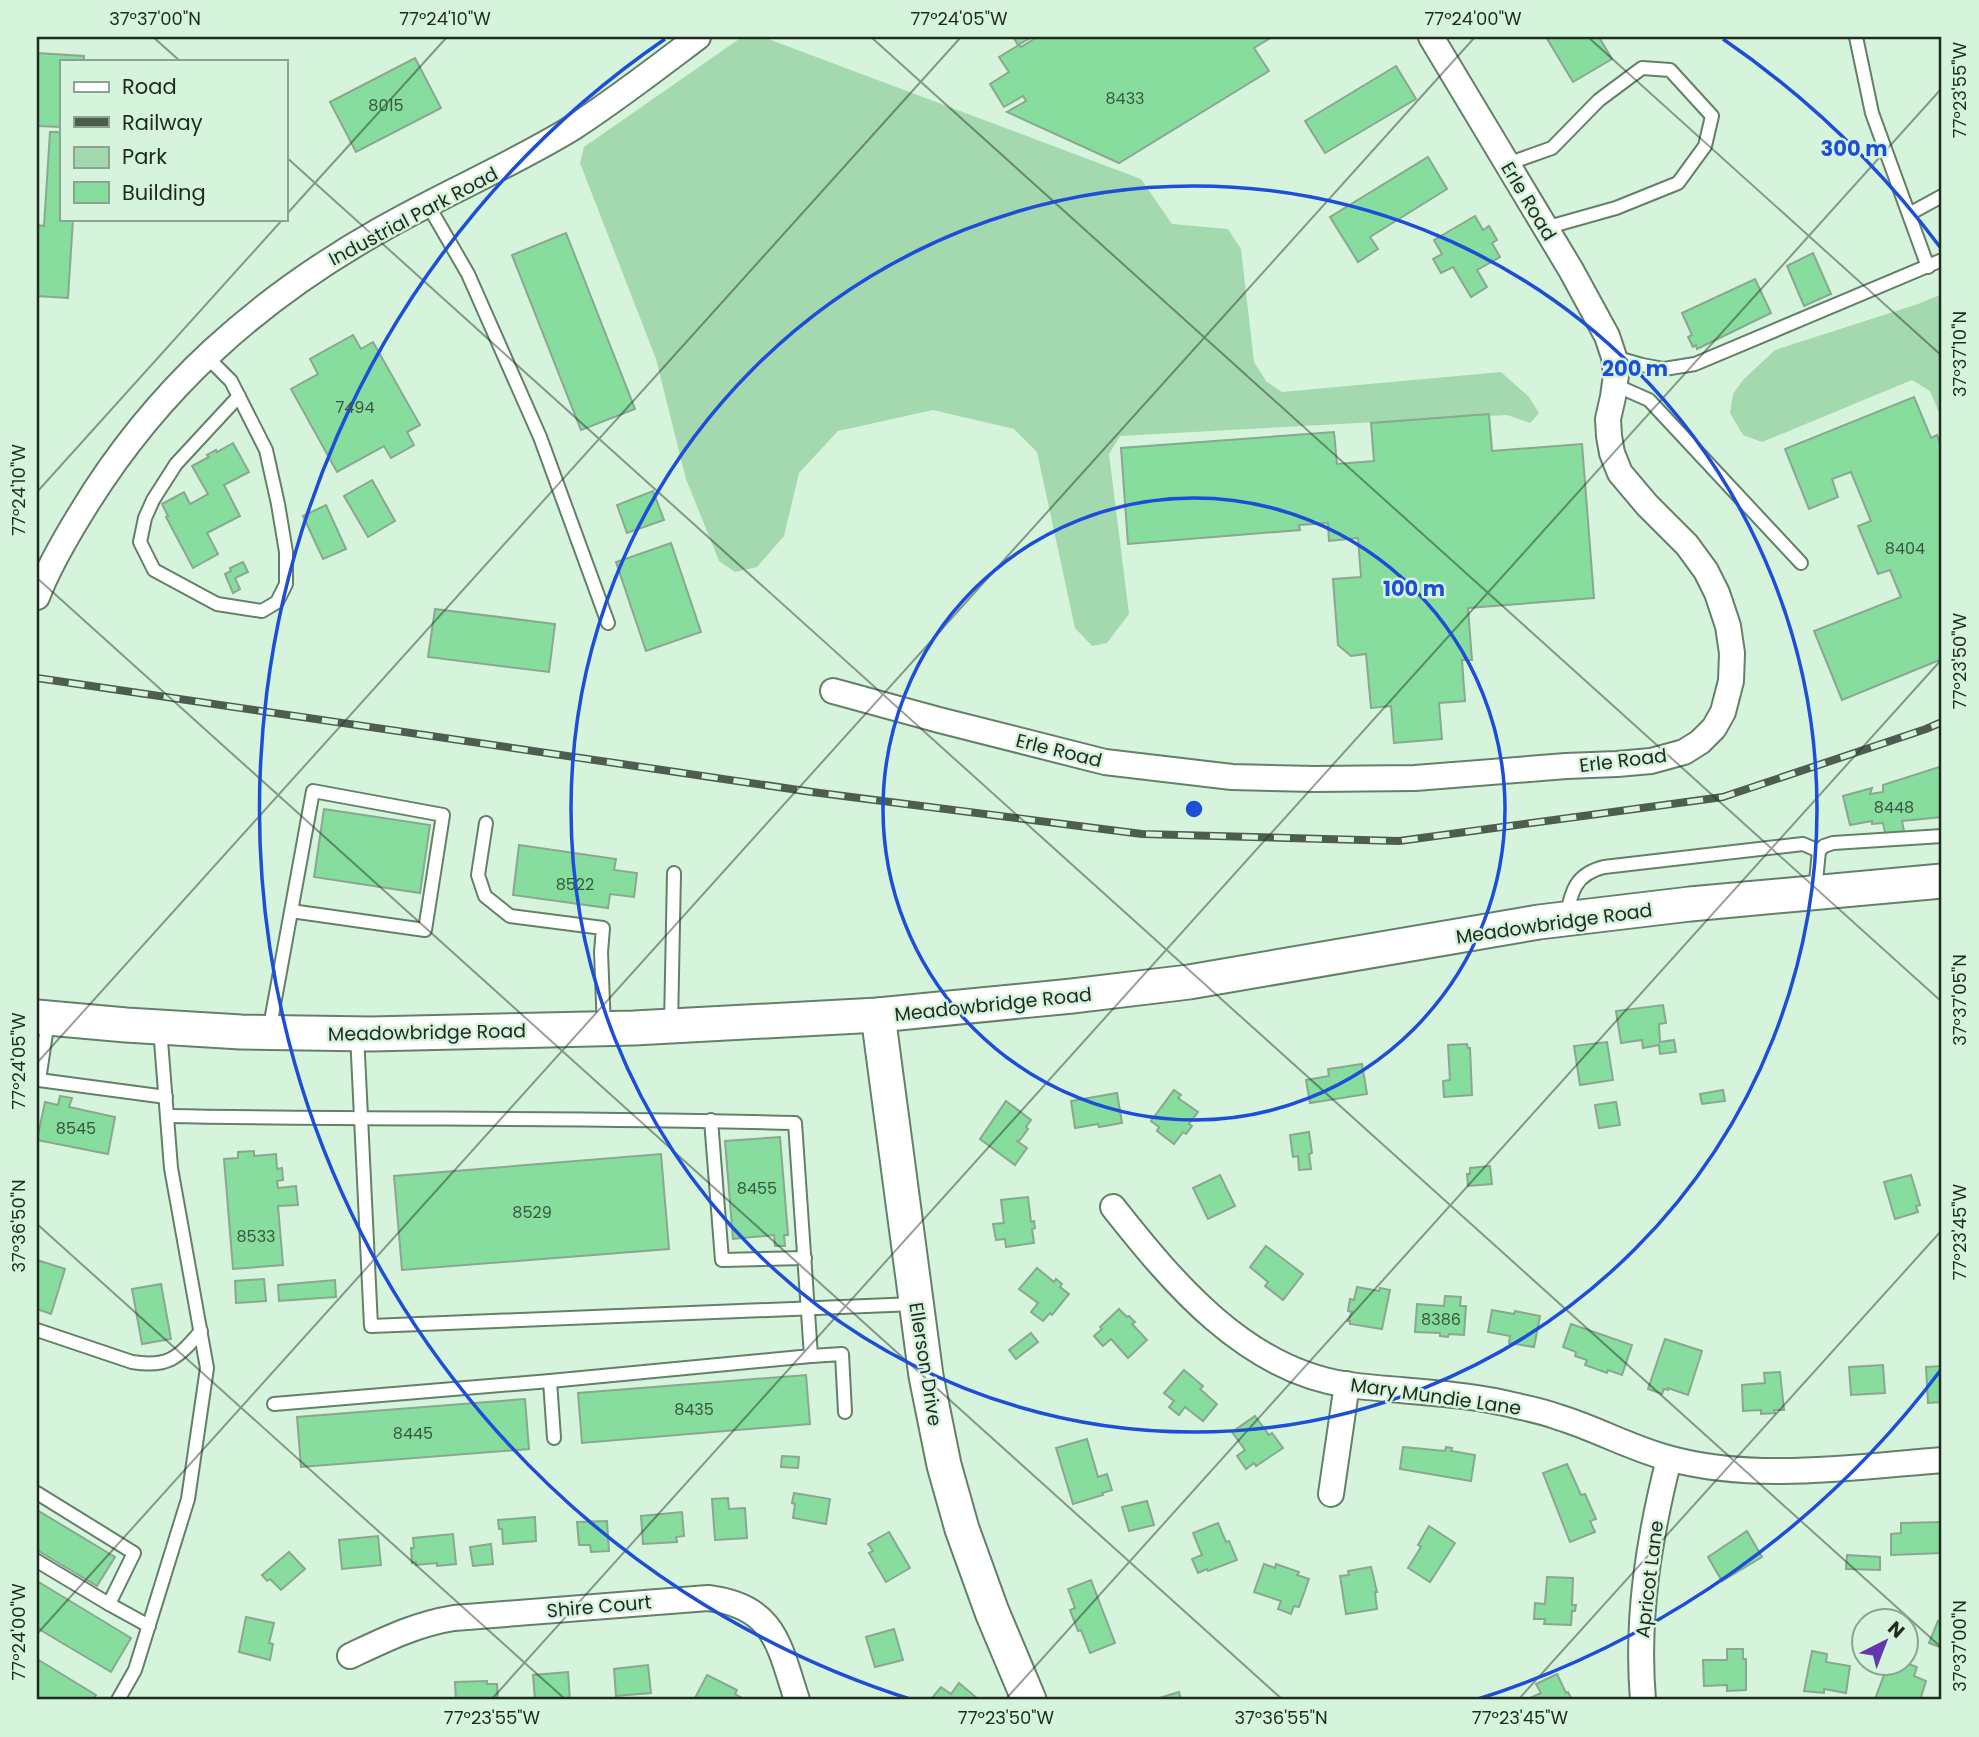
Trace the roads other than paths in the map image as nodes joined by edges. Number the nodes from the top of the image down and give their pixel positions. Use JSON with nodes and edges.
{"nodes":[{"id":1,"x":698,"y":37,"type":"edge"},
{"id":2,"x":1432,"y":37,"type":"edge"},
{"id":3,"x":1856,"y":37,"type":"edge"},
{"id":4,"x":1507,"y":164,"type":"junction"},
{"id":5,"x":1942,"y":196,"type":"edge"},
{"id":6,"x":428,"y":205,"type":"junction"},
{"id":7,"x":1909,"y":214,"type":"junction"},
{"id":8,"x":1545,"y":228,"type":"junction"},
{"id":9,"x":1942,"y":260,"type":"edge"},
{"id":10,"x":1928,"y":267,"type":"junction"},
{"id":11,"x":206,"y":356,"type":"junction"},
{"id":12,"x":1614,"y":357,"type":"junction"},
{"id":13,"x":1615,"y":385,"type":"junction"},
{"id":14,"x":239,"y":396,"type":"junction"},
{"id":15,"x":1801,"y":564,"type":"dead end"},
{"id":16,"x":37,"y":597,"type":"edge"},
{"id":17,"x":607,"y":622,"type":"dead end"},
{"id":18,"x":833,"y":691,"type":"dead end"},
{"id":19,"x":485,"y":823,"type":"dead end"},
{"id":20,"x":1942,"y":836,"type":"edge"},
{"id":21,"x":1819,"y":851,"type":"junction"},
{"id":22,"x":674,"y":873,"type":"dead end"},
{"id":23,"x":1942,"y":881,"type":"edge"},
{"id":24,"x":1815,"y":892,"type":"junction"},
{"id":25,"x":291,"y":911,"type":"junction"},
{"id":26,"x":1566,"y":919,"type":"junction"},
{"id":27,"x":878,"y":1015,"type":"junction"},
{"id":28,"x":42,"y":1018,"type":"edge"},
{"id":29,"x":160,"y":1027,"type":"junction"},
{"id":30,"x":671,"y":1027,"type":"junction"},
{"id":31,"x":604,"y":1029,"type":"junction"},
{"id":32,"x":269,"y":1032,"type":"junction"},
{"id":33,"x":357,"y":1034,"type":"junction"},
{"id":34,"x":38,"y":1079,"type":"edge"},
{"id":35,"x":166,"y":1097,"type":"junction"},
{"id":36,"x":167,"y":1116,"type":"junction"},
{"id":37,"x":361,"y":1119,"type":"junction"},
{"id":38,"x":711,"y":1120,"type":"junction"},
{"id":39,"x":1113,"y":1207,"type":"dead end"},
{"id":40,"x":804,"y":1258,"type":"junction"},
{"id":41,"x":916,"y":1304,"type":"junction"},
{"id":42,"x":808,"y":1308,"type":"junction"},
{"id":43,"x":37,"y":1330,"type":"edge"},
{"id":44,"x":201,"y":1331,"type":"junction"},
{"id":45,"x":811,"y":1356,"type":"junction"},
{"id":46,"x":550,"y":1381,"type":"junction"},
{"id":47,"x":1347,"y":1384,"type":"junction"},
{"id":48,"x":274,"y":1404,"type":"dead end"},
{"id":49,"x":845,"y":1412,"type":"dead end"},
{"id":50,"x":554,"y":1438,"type":"dead end"},
{"id":51,"x":1669,"y":1459,"type":"junction"},
{"id":52,"x":1942,"y":1460,"type":"edge"},
{"id":53,"x":37,"y":1493,"type":"edge"},
{"id":54,"x":1331,"y":1494,"type":"dead end"},
{"id":55,"x":37,"y":1561,"type":"edge"},
{"id":56,"x":108,"y":1604,"type":"junction"},
{"id":57,"x":149,"y":1626,"type":"junction"},
{"id":58,"x":350,"y":1656,"type":"dead end"},
{"id":59,"x":118,"y":1700,"type":"edge"},
{"id":60,"x":797,"y":1700,"type":"edge"},
{"id":61,"x":1029,"y":1700,"type":"edge"},
{"id":62,"x":1643,"y":1700,"type":"edge"}],
"edges":[{"from":1,"to":6,"type":"street","name":"Industrial Park Road"},
{"from":2,"to":4,"type":"street","name":"Erle Road"},
{"from":3,"to":7,"type":"lane"},
{"from":4,"to":8,"type":"street","name":"Erle Road"},
{"from":4,"to":8,"type":"lane"},
{"from":5,"to":7,"type":"lane"},
{"from":6,"to":11,"type":"street","name":"Industrial Park Road"},
{"from":6,"to":17,"type":"lane"},
{"from":7,"to":10,"type":"lane"},
{"from":8,"to":12,"type":"street","name":"Erle Road"},
{"from":9,"to":10,"type":"lane"},
{"from":10,"to":12,"type":"lane"},
{"from":11,"to":14,"type":"lane"},
{"from":11,"to":16,"type":"street","name":"Industrial Park Road"},
{"from":12,"to":13,"type":"street","name":"Erle Road"},
{"from":13,"to":15,"type":"lane"},
{"from":13,"to":18,"type":"street","name":"Erle Road"},
{"from":14,"to":14,"type":"lane"},
{"from":19,"to":31,"type":"lane"},
{"from":20,"to":21,"type":"lane"},
{"from":21,"to":24,"type":"lane"},
{"from":21,"to":26,"type":"lane"},
{"from":22,"to":30,"type":"lane"},
{"from":23,"to":24,"type":"main road","name":"Meadowbridge Road"},
{"from":24,"to":26,"type":"main road","name":"Meadowbridge Road"},
{"from":25,"to":25,"type":"lane"},
{"from":25,"to":32,"type":"lane"},
{"from":26,"to":27,"type":"main road","name":"Meadowbridge Road"},
{"from":27,"to":30,"type":"main road","name":"Meadowbridge Road"},
{"from":27,"to":41,"type":"main road","name":"Ellerson Drive"},
{"from":28,"to":29,"type":"main road","name":"Meadowbridge Road"},
{"from":28,"to":34,"type":"lane"},
{"from":29,"to":32,"type":"main road","name":"Meadowbridge Road"},
{"from":29,"to":35,"type":"lane"},
{"from":30,"to":31,"type":"main road","name":"Meadowbridge Road"},
{"from":31,"to":33,"type":"main road","name":"Meadowbridge Road"},
{"from":32,"to":33,"type":"main road","name":"Meadowbridge Road"},
{"from":33,"to":37,"type":"lane"},
{"from":34,"to":35,"type":"lane"},
{"from":35,"to":36,"type":"lane"},
{"from":36,"to":37,"type":"lane"},
{"from":36,"to":44,"type":"lane"},
{"from":37,"to":38,"type":"lane"},
{"from":37,"to":42,"type":"lane"},
{"from":38,"to":40,"type":"lane"},
{"from":38,"to":40,"type":"lane"},
{"from":39,"to":47,"type":"street","name":"Mary Mundie Lane"},
{"from":40,"to":42,"type":"lane"},
{"from":41,"to":42,"type":"lane"},
{"from":41,"to":61,"type":"main road","name":"Ellerson Drive"},
{"from":42,"to":45,"type":"lane"},
{"from":43,"to":44,"type":"lane"},
{"from":44,"to":57,"type":"lane"},
{"from":45,"to":46,"type":"lane"},
{"from":45,"to":49,"type":"lane"},
{"from":46,"to":48,"type":"lane"},
{"from":46,"to":50,"type":"lane"},
{"from":47,"to":51,"type":"street","name":"Mary Mundie Lane"},
{"from":47,"to":54,"type":"street"},
{"from":51,"to":52,"type":"street","name":"Mary Mundie Lane"},
{"from":51,"to":62,"type":"street","name":"Apricot Lane"},
{"from":53,"to":56,"type":"lane"},
{"from":55,"to":56,"type":"lane"},
{"from":56,"to":57,"type":"lane"},
{"from":57,"to":59,"type":"lane"},
{"from":58,"to":60,"type":"street","name":"Shire Court"}]}
